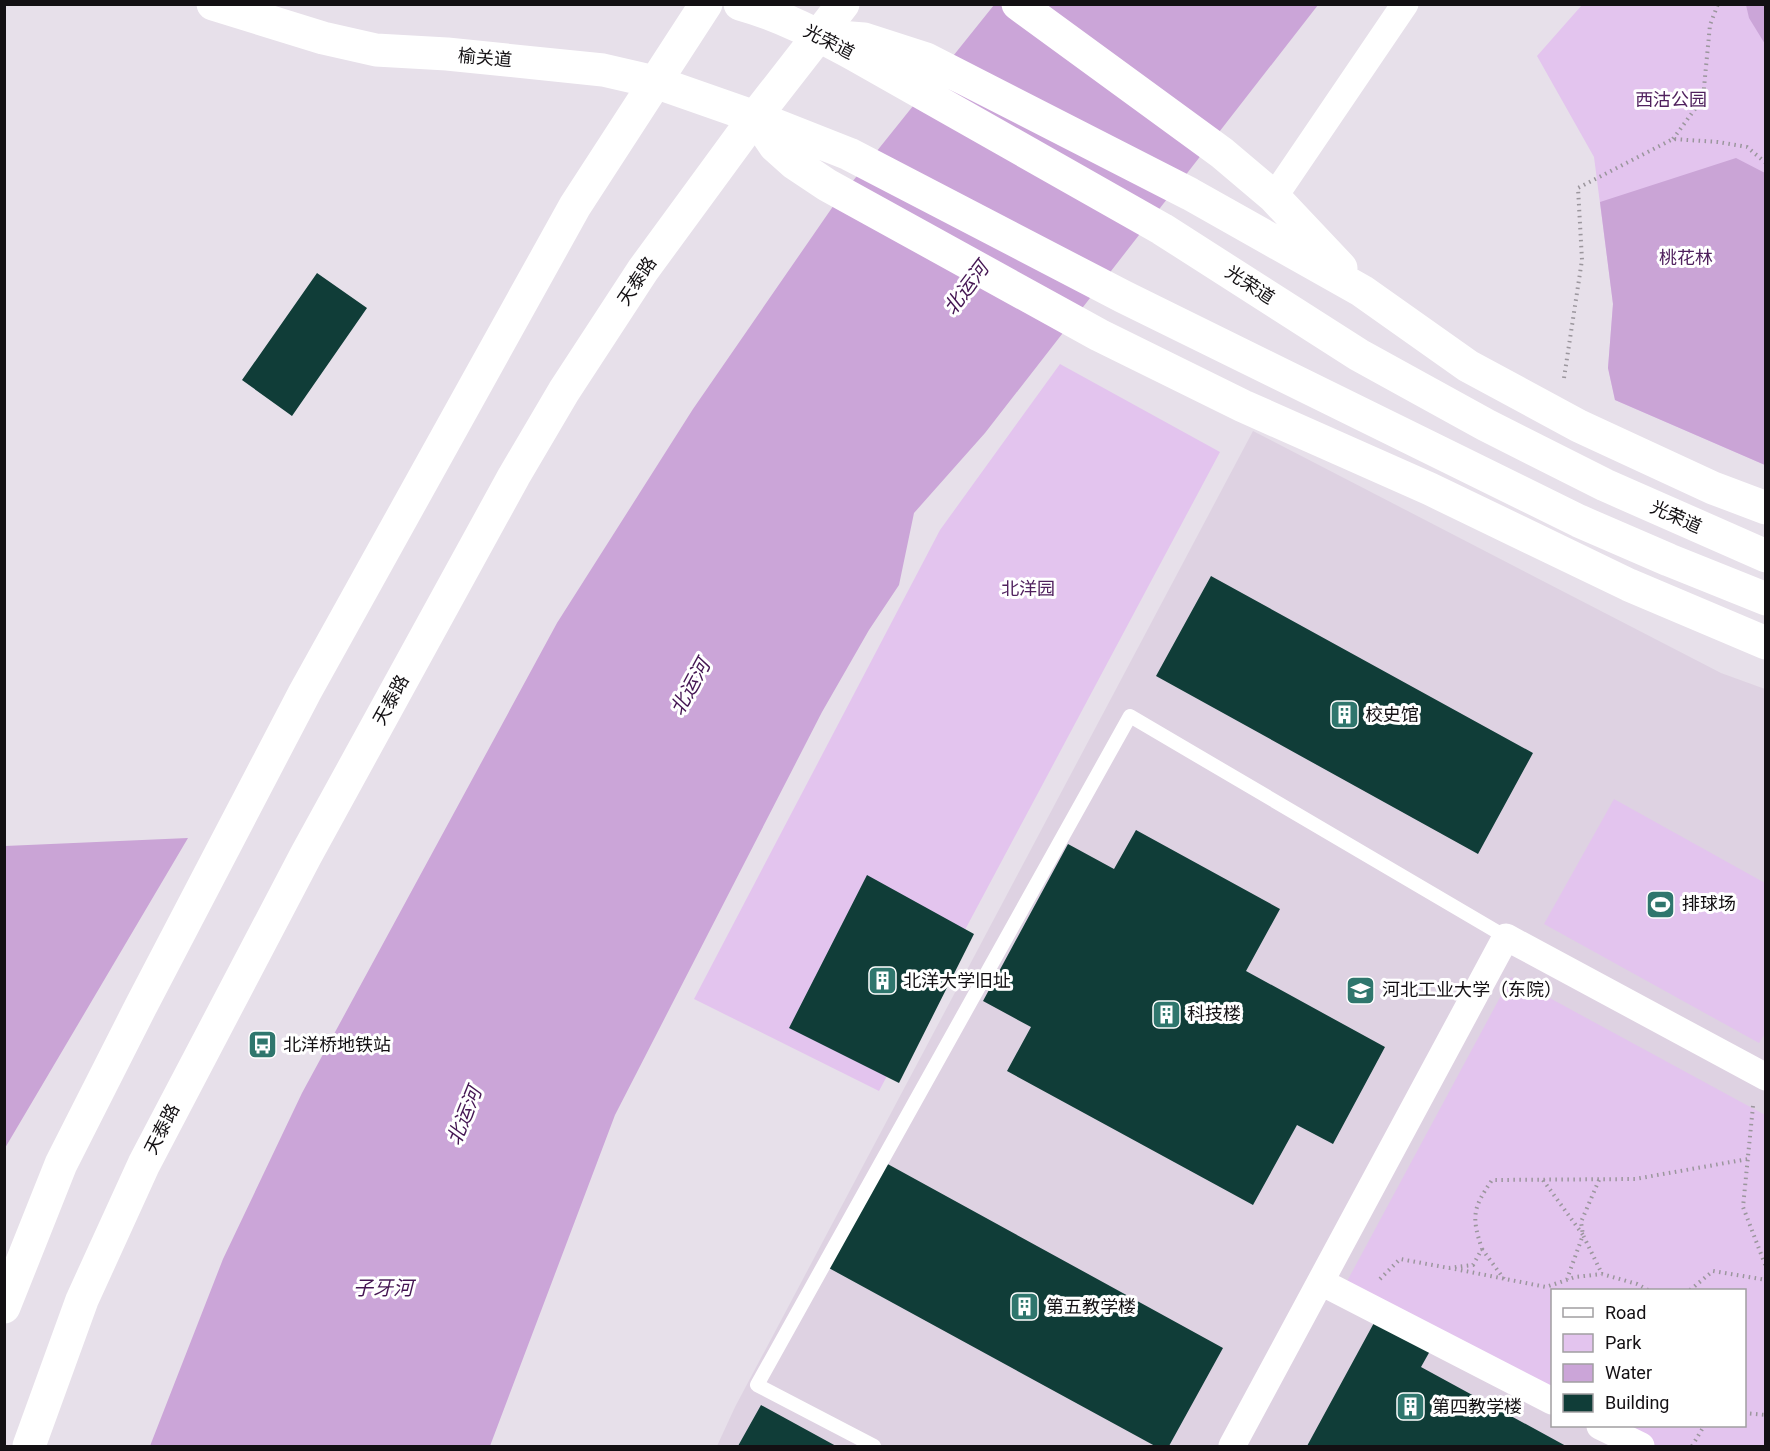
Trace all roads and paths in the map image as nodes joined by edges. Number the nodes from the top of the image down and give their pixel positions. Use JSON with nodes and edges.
{"nodes":[{"id":1,"x":213,"y":4,"type":"edge"},
{"id":2,"x":706,"y":4,"type":"edge"},
{"id":3,"x":740,"y":4,"type":"edge"},
{"id":4,"x":843,"y":4,"type":"edge"},
{"id":5,"x":1018,"y":4,"type":"edge"},
{"id":6,"x":1404,"y":4,"type":"edge"},
{"id":7,"x":1718,"y":4,"type":"edge"},
{"id":8,"x":819,"y":35,"type":"junction"},
{"id":9,"x":655,"y":82,"type":"junction"},
{"id":10,"x":755,"y":117,"type":"junction"},
{"id":11,"x":1673,"y":139,"type":"junction"},
{"id":12,"x":1766,"y":164,"type":"edge"},
{"id":13,"x":1274,"y":197,"type":"junction"},
{"id":14,"x":1362,"y":291,"type":"junction"},
{"id":15,"x":1558,"y":414,"type":"junction"},
{"id":16,"x":1766,"y":508,"type":"edge"},
{"id":17,"x":1766,"y":556,"type":"edge"},
{"id":18,"x":1766,"y":599,"type":"edge"},
{"id":19,"x":1766,"y":643,"type":"edge"},
{"id":20,"x":1506,"y":937,"type":"junction"},
{"id":21,"x":1761,"y":1074,"type":"edge"},
{"id":22,"x":1748,"y":1159,"type":"junction"},
{"id":23,"x":1543,"y":1180,"type":"junction"},
{"id":24,"x":1599,"y":1180,"type":"junction"},
{"id":25,"x":1583,"y":1235,"type":"junction"},
{"id":26,"x":1482,"y":1249,"type":"junction"},
{"id":27,"x":1766,"y":1267,"type":"edge"},
{"id":28,"x":1449,"y":1268,"type":"junction"},
{"id":29,"x":1602,"y":1274,"type":"junction"},
{"id":30,"x":1503,"y":1279,"type":"junction"},
{"id":31,"x":1567,"y":1280,"type":"junction"},
{"id":32,"x":1766,"y":1280,"type":"edge"},
{"id":33,"x":1321,"y":1282,"type":"junction"},
{"id":34,"x":1646,"y":1289,"type":"edge"},
{"id":35,"x":1691,"y":1289,"type":"edge"},
{"id":36,"x":1358,"y":1301,"type":"junction"},
{"id":37,"x":4,"y":1307,"type":"edge"},
{"id":38,"x":1551,"y":1400,"type":"edge"},
{"id":39,"x":1746,"y":1413,"type":"edge"},
{"id":40,"x":1766,"y":1415,"type":"edge"},
{"id":41,"x":1604,"y":1427,"type":"edge"},
{"id":42,"x":1703,"y":1427,"type":"edge"},
{"id":43,"x":29,"y":1446,"type":"edge"},
{"id":44,"x":874,"y":1446,"type":"edge"},
{"id":45,"x":1232,"y":1446,"type":"edge"},
{"id":46,"x":1641,"y":1446,"type":"edge"},
{"id":47,"x":1692,"y":1446,"type":"edge"}],
"edges":[{"from":1,"to":9,"type":"main road","name":"榆关道"},
{"from":2,"to":9,"type":"main road"},
{"from":3,"to":8,"type":"main road","name":"光荣道"},
{"from":4,"to":8,"type":"main road","name":"天泰路"},
{"from":5,"to":13,"type":"main road"},
{"from":6,"to":13,"type":"street"},
{"from":7,"to":11,"type":"path"},
{"from":8,"to":10,"type":"main road","name":"天泰路"},
{"from":8,"to":14,"type":"main road"},
{"from":8,"to":17,"type":"main road","name":"光荣道"},
{"from":9,"to":10,"type":"main road","name":"榆关道"},
{"from":9,"to":37,"type":"main road"},
{"from":10,"to":18,"type":"main road"},
{"from":10,"to":19,"type":"main road"},
{"from":10,"to":43,"type":"main road","name":"天泰路"},
{"from":11,"to":12,"type":"path"},
{"from":11,"to":15,"type":"path"},
{"from":13,"to":14,"type":"main road"},
{"from":14,"to":15,"type":"main road"},
{"from":15,"to":16,"type":"main road"},
{"from":20,"to":21,"type":"street"},
{"from":20,"to":33,"type":"street"},
{"from":20,"to":44,"type":"lane"},
{"from":21,"to":22,"type":"path"},
{"from":22,"to":24,"type":"path"},
{"from":22,"to":27,"type":"path"},
{"from":23,"to":24,"type":"path"},
{"from":23,"to":25,"type":"path"},
{"from":23,"to":26,"type":"path"},
{"from":24,"to":25,"type":"path"},
{"from":25,"to":29,"type":"path"},
{"from":25,"to":31,"type":"path"},
{"from":26,"to":28,"type":"path"},
{"from":26,"to":30,"type":"path"},
{"from":28,"to":30,"type":"path"},
{"from":28,"to":36,"type":"path"},
{"from":29,"to":31,"type":"path"},
{"from":29,"to":34,"type":"path"},
{"from":30,"to":31,"type":"path"},
{"from":32,"to":35,"type":"path"},
{"from":33,"to":36,"type":"street"},
{"from":33,"to":45,"type":"street"},
{"from":36,"to":38,"type":"street"},
{"from":39,"to":40,"type":"path"},
{"from":41,"to":46,"type":"street"},
{"from":42,"to":47,"type":"path"}]}
